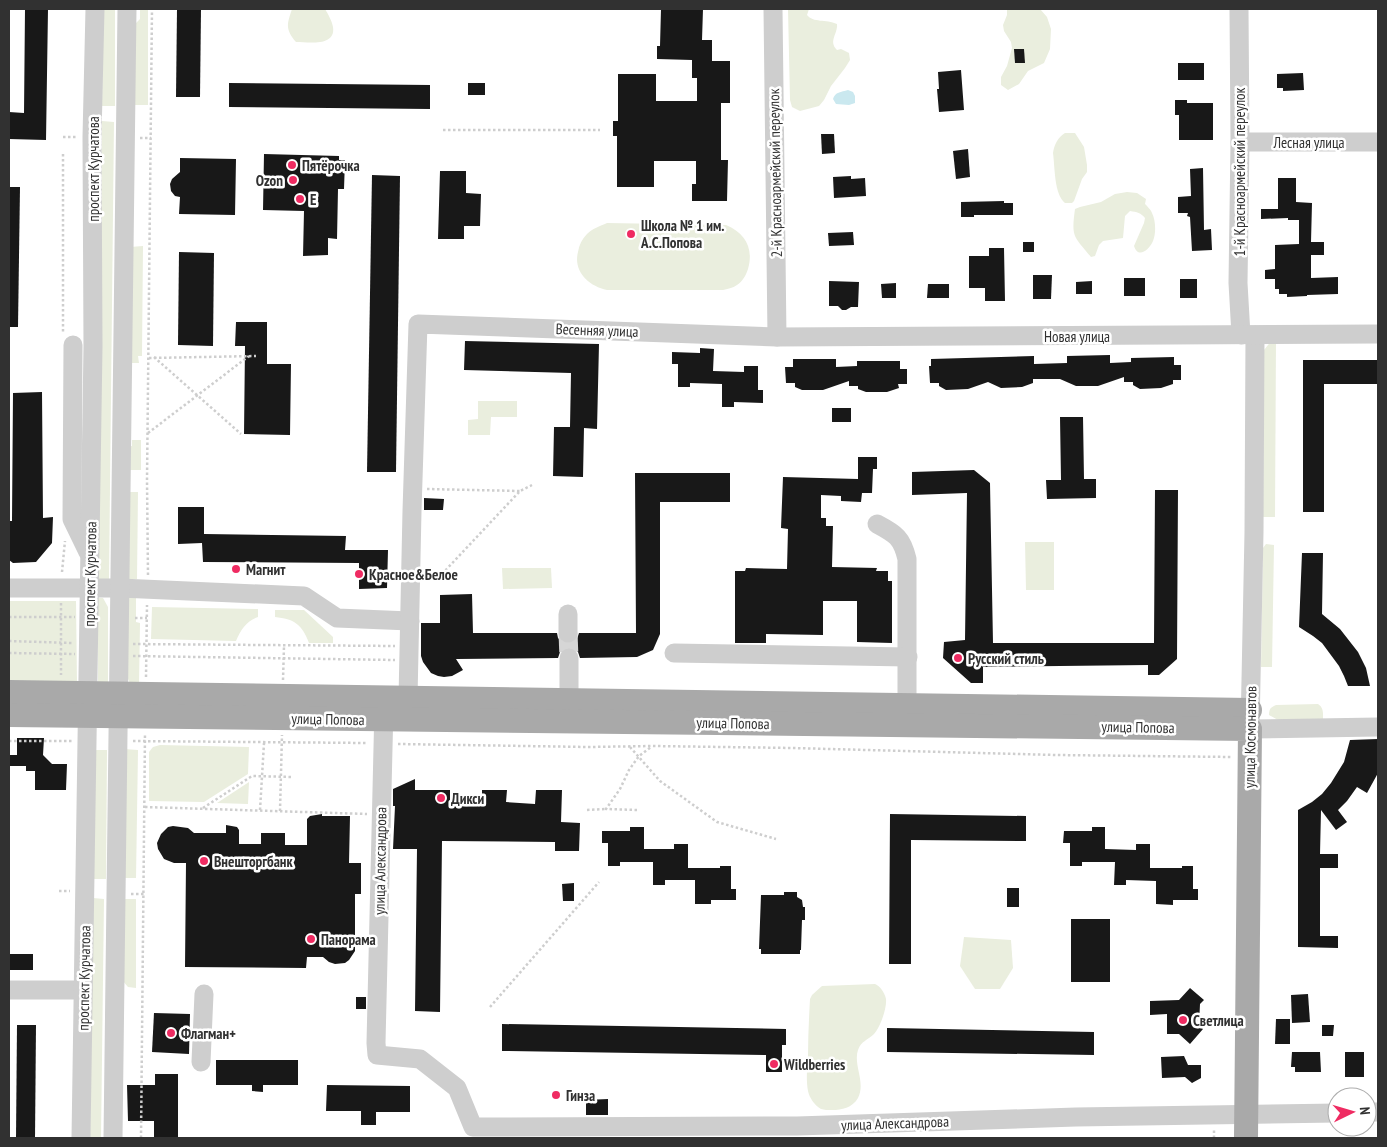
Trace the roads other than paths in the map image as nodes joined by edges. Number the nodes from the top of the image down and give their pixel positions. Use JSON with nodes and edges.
{"nodes":[{"id":1,"x":95,"y":9,"type":"edge"},
{"id":2,"x":127,"y":9,"type":"edge"},
{"id":3,"x":773,"y":9,"type":"edge"},
{"id":4,"x":1239,"y":9,"type":"edge"},
{"id":5,"x":1240,"y":142,"type":"junction"},
{"id":6,"x":1378,"y":142,"type":"edge"},
{"id":7,"x":1378,"y":334,"type":"edge"},
{"id":8,"x":1248,"y":335,"type":"junction"},
{"id":9,"x":777,"y":337,"type":"junction"},
{"id":10,"x":73,"y":345,"type":"dead end"},
{"id":11,"x":877,"y":524,"type":"dead end"},
{"id":12,"x":90,"y":555,"type":"junction"},
{"id":13,"x":9,"y":588,"type":"edge"},
{"id":14,"x":90,"y":588,"type":"junction"},
{"id":15,"x":120,"y":588,"type":"junction"},
{"id":16,"x":568,"y":614,"type":"dead end"},
{"id":17,"x":410,"y":621,"type":"junction"},
{"id":18,"x":568,"y":633,"type":"tunnel mouth"},
{"id":19,"x":674,"y":653,"type":"dead end"},
{"id":20,"x":908,"y":657,"type":"junction"},
{"id":21,"x":569,"y":658,"type":"tunnel mouth"},
{"id":22,"x":9,"y":692,"type":"edge"},
{"id":23,"x":88,"y":693,"type":"junction"},
{"id":24,"x":119,"y":693,"type":"junction"},
{"id":25,"x":408,"y":698,"type":"junction"},
{"id":26,"x":569,"y":700,"type":"junction"},
{"id":27,"x":907,"y":705,"type":"junction"},
{"id":28,"x":383,"y":708,"type":"junction"},
{"id":29,"x":9,"y":715,"type":"edge"},
{"id":30,"x":88,"y":717,"type":"junction"},
{"id":31,"x":119,"y":717,"type":"junction"},
{"id":32,"x":1250,"y":720,"type":"junction"},
{"id":33,"x":1378,"y":727,"type":"edge"},
{"id":34,"x":9,"y":990,"type":"edge"},
{"id":35,"x":83,"y":990,"type":"junction"},
{"id":36,"x":204,"y":994,"type":"dead end"},
{"id":37,"x":201,"y":1062,"type":"dead end"},
{"id":38,"x":1327,"y":1113,"type":"edge"},
{"id":39,"x":1246,"y":1114,"type":"junction"},
{"id":40,"x":797,"y":1132,"type":"edge"},
{"id":41,"x":81,"y":1138,"type":"edge"},
{"id":42,"x":114,"y":1138,"type":"edge"},
{"id":43,"x":1246,"y":1138,"type":"edge"}],
"edges":[{"from":1,"to":12,"type":"street","name":"проспект Курчатова"},
{"from":2,"to":15,"type":"street","name":"проспект Курчатова"},
{"from":3,"to":9,"type":"street","name":"2-й Красноармейский переулок"},
{"from":4,"to":5,"type":"street","name":"1-й Красноармейский переулок"},
{"from":5,"to":6,"type":"street","name":"Лесная улица"},
{"from":5,"to":8,"type":"street","name":"1-й Красноармейский переулок"},
{"from":7,"to":8,"type":"street","name":"Новая улица"},
{"from":8,"to":9,"type":"street","name":"Новая улица"},
{"from":8,"to":32,"type":"street","name":"улица Космонавтов"},
{"from":9,"to":17,"type":"street","name":"Весенняя улица"},
{"from":10,"to":12,"type":"street"},
{"from":11,"to":20,"type":"street"},
{"from":12,"to":14,"type":"street","name":"проспект Курчатова"},
{"from":13,"to":14,"type":"street"},
{"from":14,"to":15,"type":"street"},
{"from":14,"to":23,"type":"street","name":"проспект Курчатова"},
{"from":15,"to":17,"type":"street"},
{"from":15,"to":24,"type":"street","name":"проспект Курчатова"},
{"from":16,"to":18,"type":"street"},
{"from":17,"to":25,"type":"street"},
{"from":19,"to":20,"type":"street"},
{"from":20,"to":27,"type":"street"},
{"from":21,"to":26,"type":"street"},
{"from":22,"to":23,"type":"main road","name":"улица Попова"},
{"from":23,"to":24,"type":"main road","name":"улица Попова"},
{"from":23,"to":30,"type":"street","name":"проспект Курчатова"},
{"from":24,"to":28,"type":"main road","name":"улица Попова"},
{"from":24,"to":31,"type":"street","name":"проспект Курчатова"},
{"from":25,"to":26,"type":"main road","name":"улица Попова"},
{"from":25,"to":28,"type":"main road","name":"улица Попова"},
{"from":26,"to":27,"type":"main road","name":"улица Попова"},
{"from":27,"to":32,"type":"main road","name":"улица Попова"},
{"from":28,"to":31,"type":"main road","name":"улица Попова"},
{"from":28,"to":32,"type":"main road","name":"улица Попова"},
{"from":28,"to":40,"type":"street","name":"улица Александрова"},
{"from":29,"to":30,"type":"main road","name":"улица Попова"},
{"from":30,"to":31,"type":"main road","name":"улица Попова"},
{"from":30,"to":35,"type":"street","name":"проспект Курчатова"},
{"from":31,"to":42,"type":"street","name":"проспект Курчатова"},
{"from":32,"to":33,"type":"street","name":"улица Попова"},
{"from":32,"to":39,"type":"main road","name":"улица Космонавтов"},
{"from":34,"to":35,"type":"street"},
{"from":35,"to":41,"type":"street","name":"проспект Курчатова"},
{"from":36,"to":37,"type":"street"},
{"from":38,"to":39,"type":"street","name":"улица Александрова"},
{"from":39,"to":40,"type":"street","name":"улица Александрова"},
{"from":39,"to":43,"type":"main road","name":"улица Космонавтов"}]}
